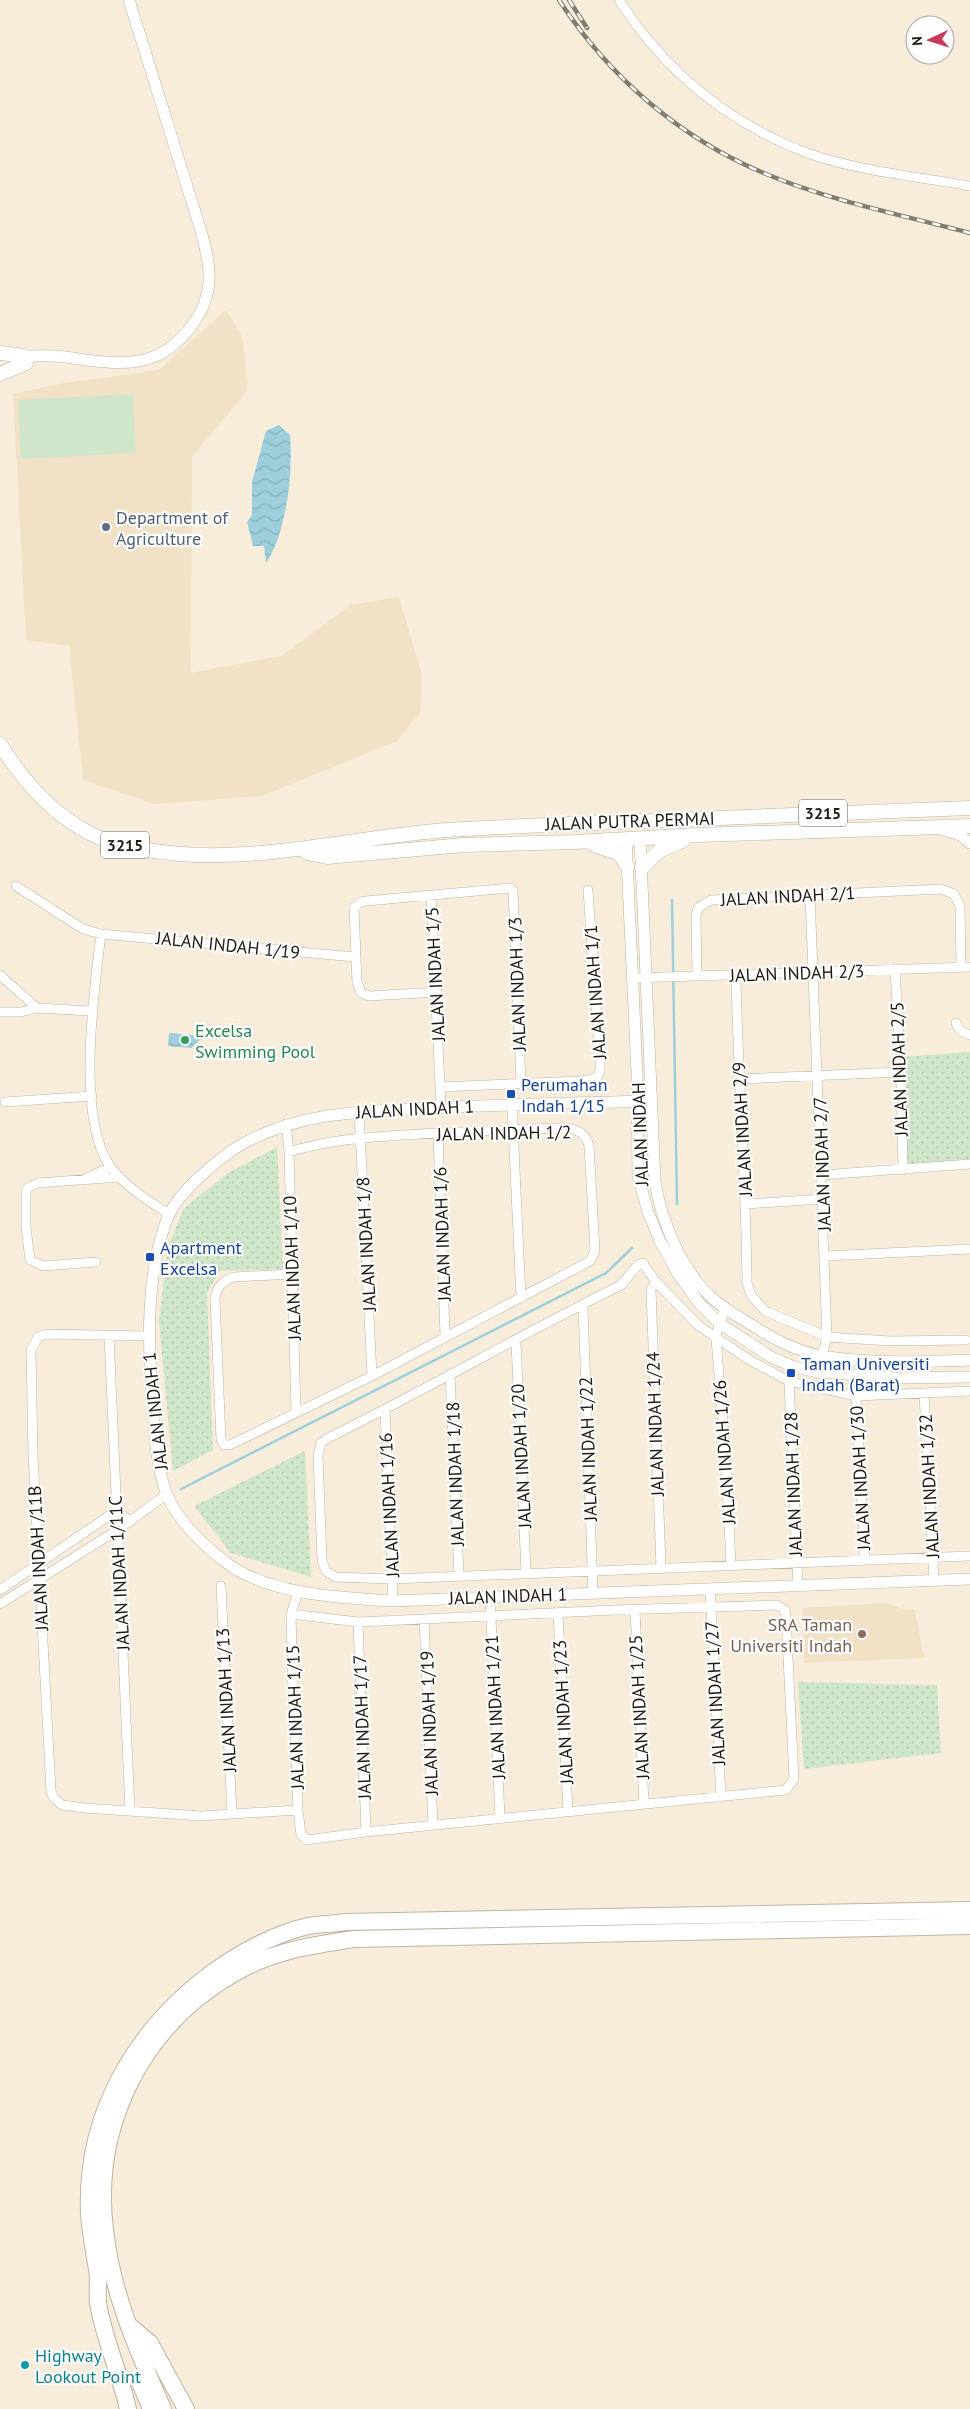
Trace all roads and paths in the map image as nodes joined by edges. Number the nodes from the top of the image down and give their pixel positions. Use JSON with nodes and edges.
{"nodes":[{"id":1,"x":129,"y":0,"type":"edge"},
{"id":2,"x":619,"y":0,"type":"edge"},
{"id":3,"x":970,"y":186,"type":"edge"},
{"id":4,"x":0,"y":353,"type":"edge"},
{"id":5,"x":0,"y":357,"type":"edge"},
{"id":6,"x":25,"y":360,"type":"junction"},
{"id":7,"x":0,"y":366,"type":"edge"},
{"id":8,"x":0,"y":374,"type":"edge"},
{"id":9,"x":0,"y":744,"type":"edge"},
{"id":10,"x":970,"y":808,"type":"edge"},
{"id":11,"x":677,"y":820,"type":"junction"},
{"id":12,"x":580,"y":823,"type":"junction"},
{"id":13,"x":970,"y":826,"type":"edge"},
{"id":14,"x":934,"y":827,"type":"junction"},
{"id":15,"x":699,"y":834,"type":"junction"},
{"id":16,"x":633,"y":836,"type":"junction"},
{"id":17,"x":576,"y":842,"type":"junction"},
{"id":18,"x":970,"y":843,"type":"edge"},
{"id":19,"x":291,"y":851,"type":"junction"},
{"id":20,"x":627,"y":867,"type":"junction"},
{"id":21,"x":642,"y":868,"type":"junction"},
{"id":22,"x":16,"y":886,"type":"dead end"},
{"id":23,"x":588,"y":890,"type":"dead end"},
{"id":24,"x":810,"y":895,"type":"junction"},
{"id":25,"x":431,"y":896,"type":"junction"},
{"id":26,"x":101,"y":934,"type":"junction"},
{"id":27,"x":355,"y":957,"type":"junction"},
{"id":28,"x":966,"y":967,"type":"edge"},
{"id":29,"x":895,"y":969,"type":"junction"},
{"id":30,"x":812,"y":972,"type":"junction"},
{"id":31,"x":0,"y":975,"type":"edge"},
{"id":32,"x":697,"y":976,"type":"junction"},
{"id":33,"x":736,"y":976,"type":"junction"},
{"id":34,"x":646,"y":977,"type":"junction"},
{"id":35,"x":633,"y":978,"type":"junction"},
{"id":36,"x":437,"y":992,"type":"junction"},
{"id":37,"x":37,"y":1008,"type":"junction"},
{"id":38,"x":91,"y":1011,"type":"junction"},
{"id":39,"x":0,"y":1012,"type":"edge"},
{"id":40,"x":956,"y":1023,"type":"dead end"},
{"id":41,"x":970,"y":1035,"type":"edge"},
{"id":42,"x":901,"y":1072,"type":"junction"},
{"id":43,"x":818,"y":1076,"type":"junction"},
{"id":44,"x":738,"y":1079,"type":"junction"},
{"id":45,"x":521,"y":1083,"type":"junction"},
{"id":46,"x":440,"y":1087,"type":"junction"},
{"id":47,"x":92,"y":1096,"type":"junction"},
{"id":48,"x":652,"y":1100,"type":"junction"},
{"id":49,"x":5,"y":1102,"type":"dead end"},
{"id":50,"x":637,"y":1102,"type":"junction"},
{"id":51,"x":512,"y":1105,"type":"junction"},
{"id":52,"x":441,"y":1107,"type":"junction"},
{"id":53,"x":359,"y":1112,"type":"junction"},
{"id":54,"x":286,"y":1124,"type":"junction"},
{"id":55,"x":512,"y":1129,"type":"junction"},
{"id":56,"x":438,"y":1133,"type":"junction"},
{"id":57,"x":361,"y":1137,"type":"junction"},
{"id":58,"x":289,"y":1152,"type":"junction"},
{"id":59,"x":970,"y":1164,"type":"edge"},
{"id":60,"x":110,"y":1167,"type":"junction"},
{"id":61,"x":903,"y":1170,"type":"junction"},
{"id":62,"x":822,"y":1175,"type":"junction"},
{"id":63,"x":120,"y":1177,"type":"junction"},
{"id":64,"x":81,"y":1180,"type":"junction"},
{"id":65,"x":823,"y":1198,"type":"junction"},
{"id":66,"x":746,"y":1204,"type":"junction"},
{"id":67,"x":169,"y":1214,"type":"junction"},
{"id":68,"x":970,"y":1249,"type":"edge"},
{"id":69,"x":825,"y":1256,"type":"junction"},
{"id":70,"x":96,"y":1262,"type":"dead end"},
{"id":71,"x":292,"y":1274,"type":"junction"},
{"id":72,"x":656,"y":1282,"type":"junction"},
{"id":73,"x":521,"y":1298,"type":"junction"},
{"id":74,"x":583,"y":1306,"type":"junction"},
{"id":75,"x":726,"y":1308,"type":"junction"},
{"id":76,"x":719,"y":1323,"type":"junction"},
{"id":77,"x":109,"y":1336,"type":"junction"},
{"id":78,"x":148,"y":1336,"type":"junction"},
{"id":79,"x":445,"y":1336,"type":"junction"},
{"id":80,"x":827,"y":1337,"type":"junction"},
{"id":81,"x":716,"y":1338,"type":"junction"},
{"id":82,"x":966,"y":1340,"type":"dead end"},
{"id":83,"x":516,"y":1341,"type":"junction"},
{"id":84,"x":822,"y":1356,"type":"junction"},
{"id":85,"x":970,"y":1360,"type":"edge"},
{"id":86,"x":450,"y":1374,"type":"junction"},
{"id":87,"x":372,"y":1376,"type":"junction"},
{"id":88,"x":970,"y":1377,"type":"edge"},
{"id":89,"x":790,"y":1381,"type":"junction"},
{"id":90,"x":970,"y":1391,"type":"edge"},
{"id":91,"x":924,"y":1393,"type":"junction"},
{"id":92,"x":856,"y":1396,"type":"junction"},
{"id":93,"x":385,"y":1410,"type":"junction"},
{"id":94,"x":296,"y":1413,"type":"junction"},
{"id":95,"x":167,"y":1494,"type":"junction"},
{"id":96,"x":116,"y":1511,"type":"junction"},
{"id":97,"x":131,"y":1521,"type":"junction"},
{"id":98,"x":119,"y":1529,"type":"junction"},
{"id":99,"x":970,"y":1556,"type":"edge"},
{"id":100,"x":933,"y":1558,"type":"junction"},
{"id":101,"x":864,"y":1560,"type":"junction"},
{"id":102,"x":40,"y":1562,"type":"junction"},
{"id":103,"x":796,"y":1563,"type":"junction"},
{"id":104,"x":730,"y":1565,"type":"junction"},
{"id":105,"x":661,"y":1568,"type":"junction"},
{"id":106,"x":592,"y":1569,"type":"junction"},
{"id":107,"x":526,"y":1572,"type":"junction"},
{"id":108,"x":459,"y":1576,"type":"junction"},
{"id":109,"x":41,"y":1579,"type":"junction"},
{"id":110,"x":392,"y":1579,"type":"junction"},
{"id":111,"x":970,"y":1579,"type":"edge"},
{"id":112,"x":934,"y":1580,"type":"junction"},
{"id":113,"x":221,"y":1586,"type":"dead end"},
{"id":114,"x":798,"y":1587,"type":"junction"},
{"id":115,"x":0,"y":1590,"type":"edge"},
{"id":116,"x":710,"y":1590,"type":"junction"},
{"id":117,"x":298,"y":1592,"type":"junction"},
{"id":118,"x":593,"y":1592,"type":"junction"},
{"id":119,"x":490,"y":1596,"type":"junction"},
{"id":120,"x":394,"y":1600,"type":"junction"},
{"id":121,"x":0,"y":1604,"type":"edge"},
{"id":122,"x":711,"y":1606,"type":"junction"},
{"id":123,"x":634,"y":1610,"type":"junction"},
{"id":124,"x":558,"y":1613,"type":"junction"},
{"id":125,"x":292,"y":1614,"type":"junction"},
{"id":126,"x":491,"y":1616,"type":"junction"},
{"id":127,"x":424,"y":1620,"type":"junction"},
{"id":128,"x":358,"y":1622,"type":"junction"},
{"id":129,"x":721,"y":1797,"type":"junction"},
{"id":130,"x":644,"y":1804,"type":"junction"},
{"id":131,"x":298,"y":1810,"type":"junction"},
{"id":132,"x":130,"y":1811,"type":"junction"},
{"id":133,"x":568,"y":1812,"type":"junction"},
{"id":134,"x":232,"y":1814,"type":"junction"},
{"id":135,"x":500,"y":1818,"type":"junction"},
{"id":136,"x":433,"y":1825,"type":"junction"},
{"id":137,"x":366,"y":1832,"type":"junction"},
{"id":138,"x":970,"y":1910,"type":"edge"},
{"id":139,"x":970,"y":1926,"type":"edge"},
{"id":140,"x":97,"y":2271,"type":"junction"},
{"id":141,"x":127,"y":2324,"type":"junction"},
{"id":142,"x":128,"y":2409,"type":"edge"},
{"id":143,"x":151,"y":2409,"type":"edge"},
{"id":144,"x":163,"y":2409,"type":"edge"},
{"id":145,"x":186,"y":2409,"type":"edge"}],
"edges":[{"from":1,"to":6,"type":"street"},
{"from":2,"to":3,"type":"street"},
{"from":4,"to":6,"type":"main road"},
{"from":5,"to":6,"type":"street"},
{"from":6,"to":7,"type":"street"},
{"from":6,"to":8,"type":"main road"},
{"from":9,"to":19,"type":"main road","name":"JALAN PUTRA PERMAI","number":"3215"},
{"from":10,"to":11,"type":"main road","name":"JALAN PUTRA PERMAI","number":"3215"},
{"from":11,"to":12,"type":"main road","name":"JALAN PUTRA PERMAI","number":"3215"},
{"from":11,"to":16,"type":"main road"},
{"from":12,"to":16,"type":"main road"},
{"from":12,"to":19,"type":"main road","name":"JALAN PUTRA PERMAI","number":"3215"},
{"from":13,"to":14,"type":"main road","name":"JALAN PUTRA PERMAI","number":"3215"},
{"from":14,"to":15,"type":"main road","name":"JALAN PUTRA PERMAI","number":"3215"},
{"from":14,"to":18,"type":"street"},
{"from":15,"to":16,"type":"main road","name":"JALAN PUTRA PERMAI","number":"3215"},
{"from":15,"to":21,"type":"main road"},
{"from":16,"to":17,"type":"main road","name":"JALAN PUTRA PERMAI","number":"3215"},
{"from":16,"to":20,"type":"street","name":"JALAN INDAH"},
{"from":16,"to":21,"type":"street","name":"JALAN INDAH"},
{"from":17,"to":19,"type":"main road","name":"JALAN PUTRA PERMAI","number":"3215"},
{"from":17,"to":20,"type":"main road"},
{"from":20,"to":35,"type":"street","name":"JALAN INDAH"},
{"from":21,"to":34,"type":"street","name":"JALAN INDAH"},
{"from":22,"to":26,"type":"street","name":"JALAN INDAH 1/19"},
{"from":23,"to":45,"type":"street","name":"JALAN INDAH 1/1"},
{"from":24,"to":28,"type":"street","name":"JALAN INDAH 2/1"},
{"from":24,"to":30,"type":"street","name":"JALAN INDAH 2/7"},
{"from":24,"to":32,"type":"street","name":"JALAN INDAH 2/1"},
{"from":25,"to":27,"type":"street","name":"JALAN INDAH 1/5"},
{"from":25,"to":36,"type":"street","name":"JALAN INDAH 1/5"},
{"from":25,"to":45,"type":"street","name":"JALAN INDAH 1/3"},
{"from":26,"to":27,"type":"street","name":"JALAN INDAH 1/19"},
{"from":26,"to":38,"type":"street"},
{"from":27,"to":36,"type":"street"},
{"from":28,"to":29,"type":"street","name":"JALAN INDAH 2/3"},
{"from":29,"to":30,"type":"street","name":"JALAN INDAH 2/3"},
{"from":29,"to":42,"type":"street","name":"JALAN INDAH 2/5"},
{"from":30,"to":33,"type":"street","name":"JALAN INDAH 2/3"},
{"from":30,"to":43,"type":"street","name":"JALAN INDAH 2/7"},
{"from":31,"to":37,"type":"street"},
{"from":32,"to":33,"type":"street","name":"JALAN INDAH 2/3"},
{"from":32,"to":34,"type":"street","name":"JALAN INDAH 2/3"},
{"from":33,"to":44,"type":"street","name":"JALAN INDAH 2/9"},
{"from":34,"to":35,"type":"street","name":"JALAN INDAH 2/3"},
{"from":34,"to":48,"type":"street","name":"JALAN INDAH"},
{"from":35,"to":50,"type":"street","name":"JALAN INDAH"},
{"from":36,"to":46,"type":"street","name":"JALAN INDAH 1/5"},
{"from":37,"to":38,"type":"street"},
{"from":37,"to":39,"type":"street"},
{"from":38,"to":47,"type":"street"},
{"from":40,"to":41,"type":"street"},
{"from":42,"to":43,"type":"street"},
{"from":42,"to":61,"type":"street","name":"JALAN INDAH 2/5"},
{"from":43,"to":44,"type":"street"},
{"from":43,"to":62,"type":"street","name":"JALAN INDAH 2/7"},
{"from":44,"to":66,"type":"street","name":"JALAN INDAH 2/9"},
{"from":45,"to":46,"type":"street"},
{"from":46,"to":52,"type":"street","name":"JALAN INDAH 1/5"},
{"from":47,"to":49,"type":"street"},
{"from":47,"to":60,"type":"street"},
{"from":48,"to":50,"type":"street","name":"JALAN INDAH 1"},
{"from":48,"to":75,"type":"street","name":"JALAN INDAH"},
{"from":50,"to":51,"type":"street","name":"JALAN INDAH 1"},
{"from":50,"to":76,"type":"street","name":"JALAN INDAH"},
{"from":51,"to":52,"type":"street","name":"JALAN INDAH 1"},
{"from":51,"to":55,"type":"street"},
{"from":52,"to":53,"type":"street","name":"JALAN INDAH 1"},
{"from":53,"to":54,"type":"street","name":"JALAN INDAH 1"},
{"from":53,"to":57,"type":"street","name":"JALAN INDAH 1/8"},
{"from":54,"to":58,"type":"street","name":"JALAN INDAH 1/10"},
{"from":54,"to":67,"type":"street","name":"JALAN INDAH 1"},
{"from":55,"to":56,"type":"street","name":"JALAN INDAH 1/2"},
{"from":55,"to":73,"type":"street"},
{"from":55,"to":73,"type":"street","name":"JALAN INDAH 1/2"},
{"from":56,"to":57,"type":"street","name":"JALAN INDAH 1/2"},
{"from":56,"to":79,"type":"street","name":"JALAN INDAH 1/6"},
{"from":57,"to":58,"type":"street","name":"JALAN INDAH 1/2"},
{"from":57,"to":87,"type":"street","name":"JALAN INDAH 1/8"},
{"from":58,"to":71,"type":"street","name":"JALAN INDAH 1/10"},
{"from":59,"to":61,"type":"street"},
{"from":60,"to":63,"type":"street"},
{"from":60,"to":64,"type":"street"},
{"from":61,"to":62,"type":"street"},
{"from":62,"to":65,"type":"street","name":"JALAN INDAH 2/7"},
{"from":63,"to":64,"type":"street"},
{"from":63,"to":67,"type":"street"},
{"from":64,"to":70,"type":"street"},
{"from":65,"to":66,"type":"street"},
{"from":65,"to":69,"type":"street","name":"JALAN INDAH 2/7"},
{"from":66,"to":80,"type":"street","name":"JALAN INDAH 2/9"},
{"from":67,"to":78,"type":"street","name":"JALAN INDAH 1"},
{"from":68,"to":69,"type":"street"},
{"from":69,"to":80,"type":"street","name":"JALAN INDAH 2/7"},
{"from":71,"to":94,"type":"street","name":"JALAN INDAH 1/10"},
{"from":71,"to":94,"type":"street"},
{"from":72,"to":74,"type":"street"},
{"from":72,"to":81,"type":"street"},
{"from":72,"to":105,"type":"street","name":"JALAN INDAH 1/24"},
{"from":73,"to":79,"type":"street"},
{"from":74,"to":83,"type":"street"},
{"from":74,"to":106,"type":"street","name":"JALAN INDAH 1/22"},
{"from":75,"to":76,"type":"street","name":"JALAN INDAH 1/26"},
{"from":75,"to":84,"type":"street","name":"JALAN INDAH"},
{"from":76,"to":81,"type":"street","name":"JALAN INDAH 1/26"},
{"from":76,"to":88,"type":"street","name":"JALAN INDAH"},
{"from":77,"to":78,"type":"street"},
{"from":77,"to":96,"type":"street","name":"JALAN INDAH 1/11C"},
{"from":77,"to":102,"type":"street","name":"JALAN INDAH /11B"},
{"from":78,"to":95,"type":"street","name":"JALAN INDAH 1"},
{"from":79,"to":87,"type":"street"},
{"from":80,"to":82,"type":"street"},
{"from":80,"to":84,"type":"street","name":"JALAN INDAH 2/7"},
{"from":81,"to":89,"type":"street"},
{"from":81,"to":104,"type":"street","name":"JALAN INDAH 1/26"},
{"from":83,"to":86,"type":"street"},
{"from":83,"to":107,"type":"street","name":"JALAN INDAH 1/20"},
{"from":84,"to":85,"type":"street","name":"JALAN INDAH"},
{"from":86,"to":93,"type":"street"},
{"from":86,"to":108,"type":"street","name":"JALAN INDAH 1/18"},
{"from":87,"to":94,"type":"street"},
{"from":89,"to":92,"type":"street"},
{"from":89,"to":103,"type":"street","name":"JALAN INDAH 1/28"},
{"from":90,"to":91,"type":"street"},
{"from":91,"to":92,"type":"street"},
{"from":91,"to":100,"type":"street","name":"JALAN INDAH 1/32"},
{"from":92,"to":101,"type":"street","name":"JALAN INDAH 1/30"},
{"from":93,"to":110,"type":"street","name":"JALAN INDAH 1/16"},
{"from":93,"to":110,"type":"street"},
{"from":95,"to":97,"type":"street"},
{"from":95,"to":117,"type":"street","name":"JALAN INDAH 1"},
{"from":96,"to":97,"type":"street"},
{"from":96,"to":98,"type":"street","name":"JALAN INDAH 1/11C"},
{"from":96,"to":102,"type":"street"},
{"from":97,"to":98,"type":"street"},
{"from":98,"to":109,"type":"street"},
{"from":98,"to":132,"type":"street","name":"JALAN INDAH 1/11C"},
{"from":99,"to":100,"type":"street"},
{"from":100,"to":101,"type":"street"},
{"from":100,"to":112,"type":"street","name":"JALAN INDAH 1/32"},
{"from":101,"to":103,"type":"street"},
{"from":102,"to":109,"type":"street","name":"JALAN INDAH /11B"},
{"from":102,"to":115,"type":"street"},
{"from":103,"to":104,"type":"street"},
{"from":103,"to":114,"type":"street","name":"JALAN INDAH 1/28"},
{"from":104,"to":105,"type":"street"},
{"from":105,"to":106,"type":"street"},
{"from":106,"to":107,"type":"street"},
{"from":106,"to":118,"type":"street","name":"JALAN INDAH 1/22"},
{"from":107,"to":108,"type":"street"},
{"from":108,"to":110,"type":"street"},
{"from":109,"to":121,"type":"street"},
{"from":109,"to":132,"type":"street","name":"JALAN INDAH /11B"},
{"from":110,"to":120,"type":"street","name":"JALAN INDAH 1/16"},
{"from":111,"to":112,"type":"street","name":"JALAN INDAH 1"},
{"from":112,"to":114,"type":"street","name":"JALAN INDAH 1"},
{"from":113,"to":134,"type":"street","name":"JALAN INDAH 1/13"},
{"from":114,"to":116,"type":"street","name":"JALAN INDAH 1"},
{"from":116,"to":118,"type":"street","name":"JALAN INDAH 1"},
{"from":116,"to":122,"type":"street","name":"JALAN INDAH 1/27"},
{"from":117,"to":120,"type":"street","name":"JALAN INDAH 1"},
{"from":117,"to":125,"type":"street","name":"JALAN INDAH 1/15"},
{"from":118,"to":119,"type":"street","name":"JALAN INDAH 1"},
{"from":119,"to":120,"type":"street","name":"JALAN INDAH 1"},
{"from":119,"to":126,"type":"street","name":"JALAN INDAH 1/21"},
{"from":122,"to":123,"type":"street"},
{"from":122,"to":129,"type":"street","name":"JALAN INDAH 1/27"},
{"from":122,"to":129,"type":"street"},
{"from":123,"to":124,"type":"street"},
{"from":123,"to":130,"type":"street","name":"JALAN INDAH 1/25"},
{"from":124,"to":126,"type":"street"},
{"from":124,"to":133,"type":"street","name":"JALAN INDAH 1/23"},
{"from":125,"to":128,"type":"street"},
{"from":125,"to":131,"type":"street","name":"JALAN INDAH 1/15"},
{"from":126,"to":127,"type":"street"},
{"from":126,"to":135,"type":"street","name":"JALAN INDAH 1/21"},
{"from":127,"to":128,"type":"street"},
{"from":127,"to":136,"type":"street","name":"JALAN INDAH 1/19"},
{"from":128,"to":137,"type":"street","name":"JALAN INDAH 1/17"},
{"from":129,"to":130,"type":"street"},
{"from":130,"to":133,"type":"street"},
{"from":131,"to":134,"type":"street"},
{"from":131,"to":137,"type":"street","name":"JALAN INDAH 1/15"},
{"from":132,"to":134,"type":"street"},
{"from":133,"to":135,"type":"street"},
{"from":135,"to":136,"type":"street"},
{"from":136,"to":137,"type":"street"},
{"from":138,"to":140,"type":"highway"},
{"from":139,"to":141,"type":"highway"},
{"from":140,"to":142,"type":"highway"},
{"from":140,"to":143,"type":"highway"},
{"from":141,"to":144,"type":"highway"},
{"from":141,"to":145,"type":"highway"}]}
